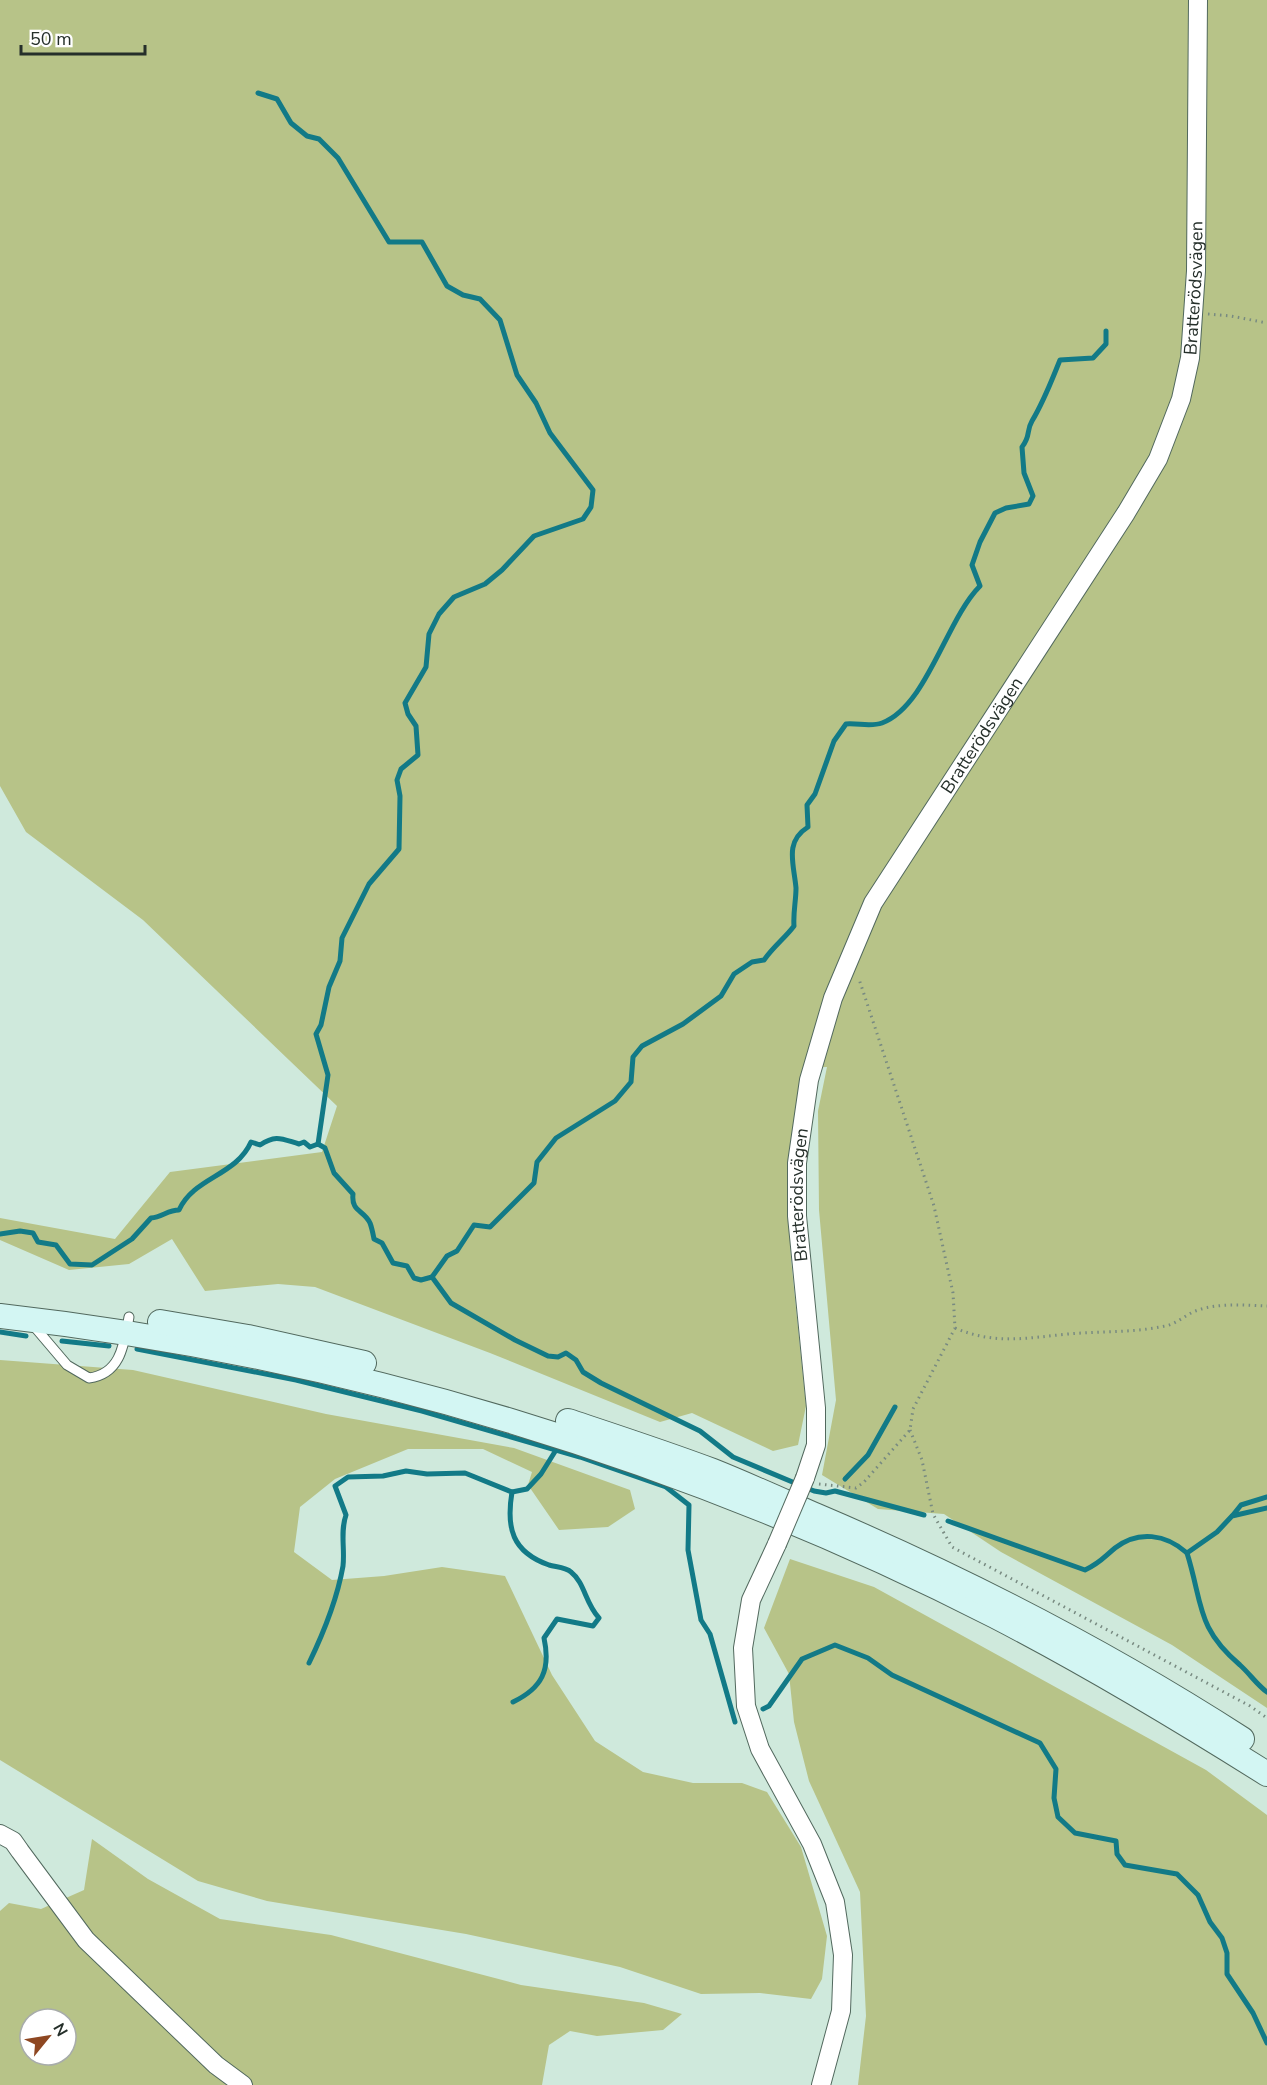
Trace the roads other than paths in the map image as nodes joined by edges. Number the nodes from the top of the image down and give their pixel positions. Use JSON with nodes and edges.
{"nodes":[{"id":1,"x":1198,"y":0,"type":"edge"},
{"id":2,"x":0,"y":1301,"type":"edge"},
{"id":3,"x":0,"y":1316,"type":"edge"},
{"id":4,"x":27,"y":1319,"type":"junction"},
{"id":5,"x":128,"y":1325,"type":"junction"},
{"id":6,"x":1267,"y":1755,"type":"edge"},
{"id":7,"x":1267,"y":1774,"type":"edge"},
{"id":8,"x":0,"y":1834,"type":"edge"},
{"id":9,"x":243,"y":2085,"type":"edge"},
{"id":10,"x":821,"y":2085,"type":"edge"}],
"edges":[{"from":1,"to":10,"type":"street","name":"Bratterödsvägen","bridge":true},
{"from":2,"to":5,"type":"main road"},
{"from":3,"to":4,"type":"main road"},
{"from":4,"to":5,"type":"main road"},
{"from":4,"to":5,"type":"lane"},
{"from":5,"to":6,"type":"main road"},
{"from":5,"to":7,"type":"main road"},
{"from":8,"to":9,"type":"street"}]}
